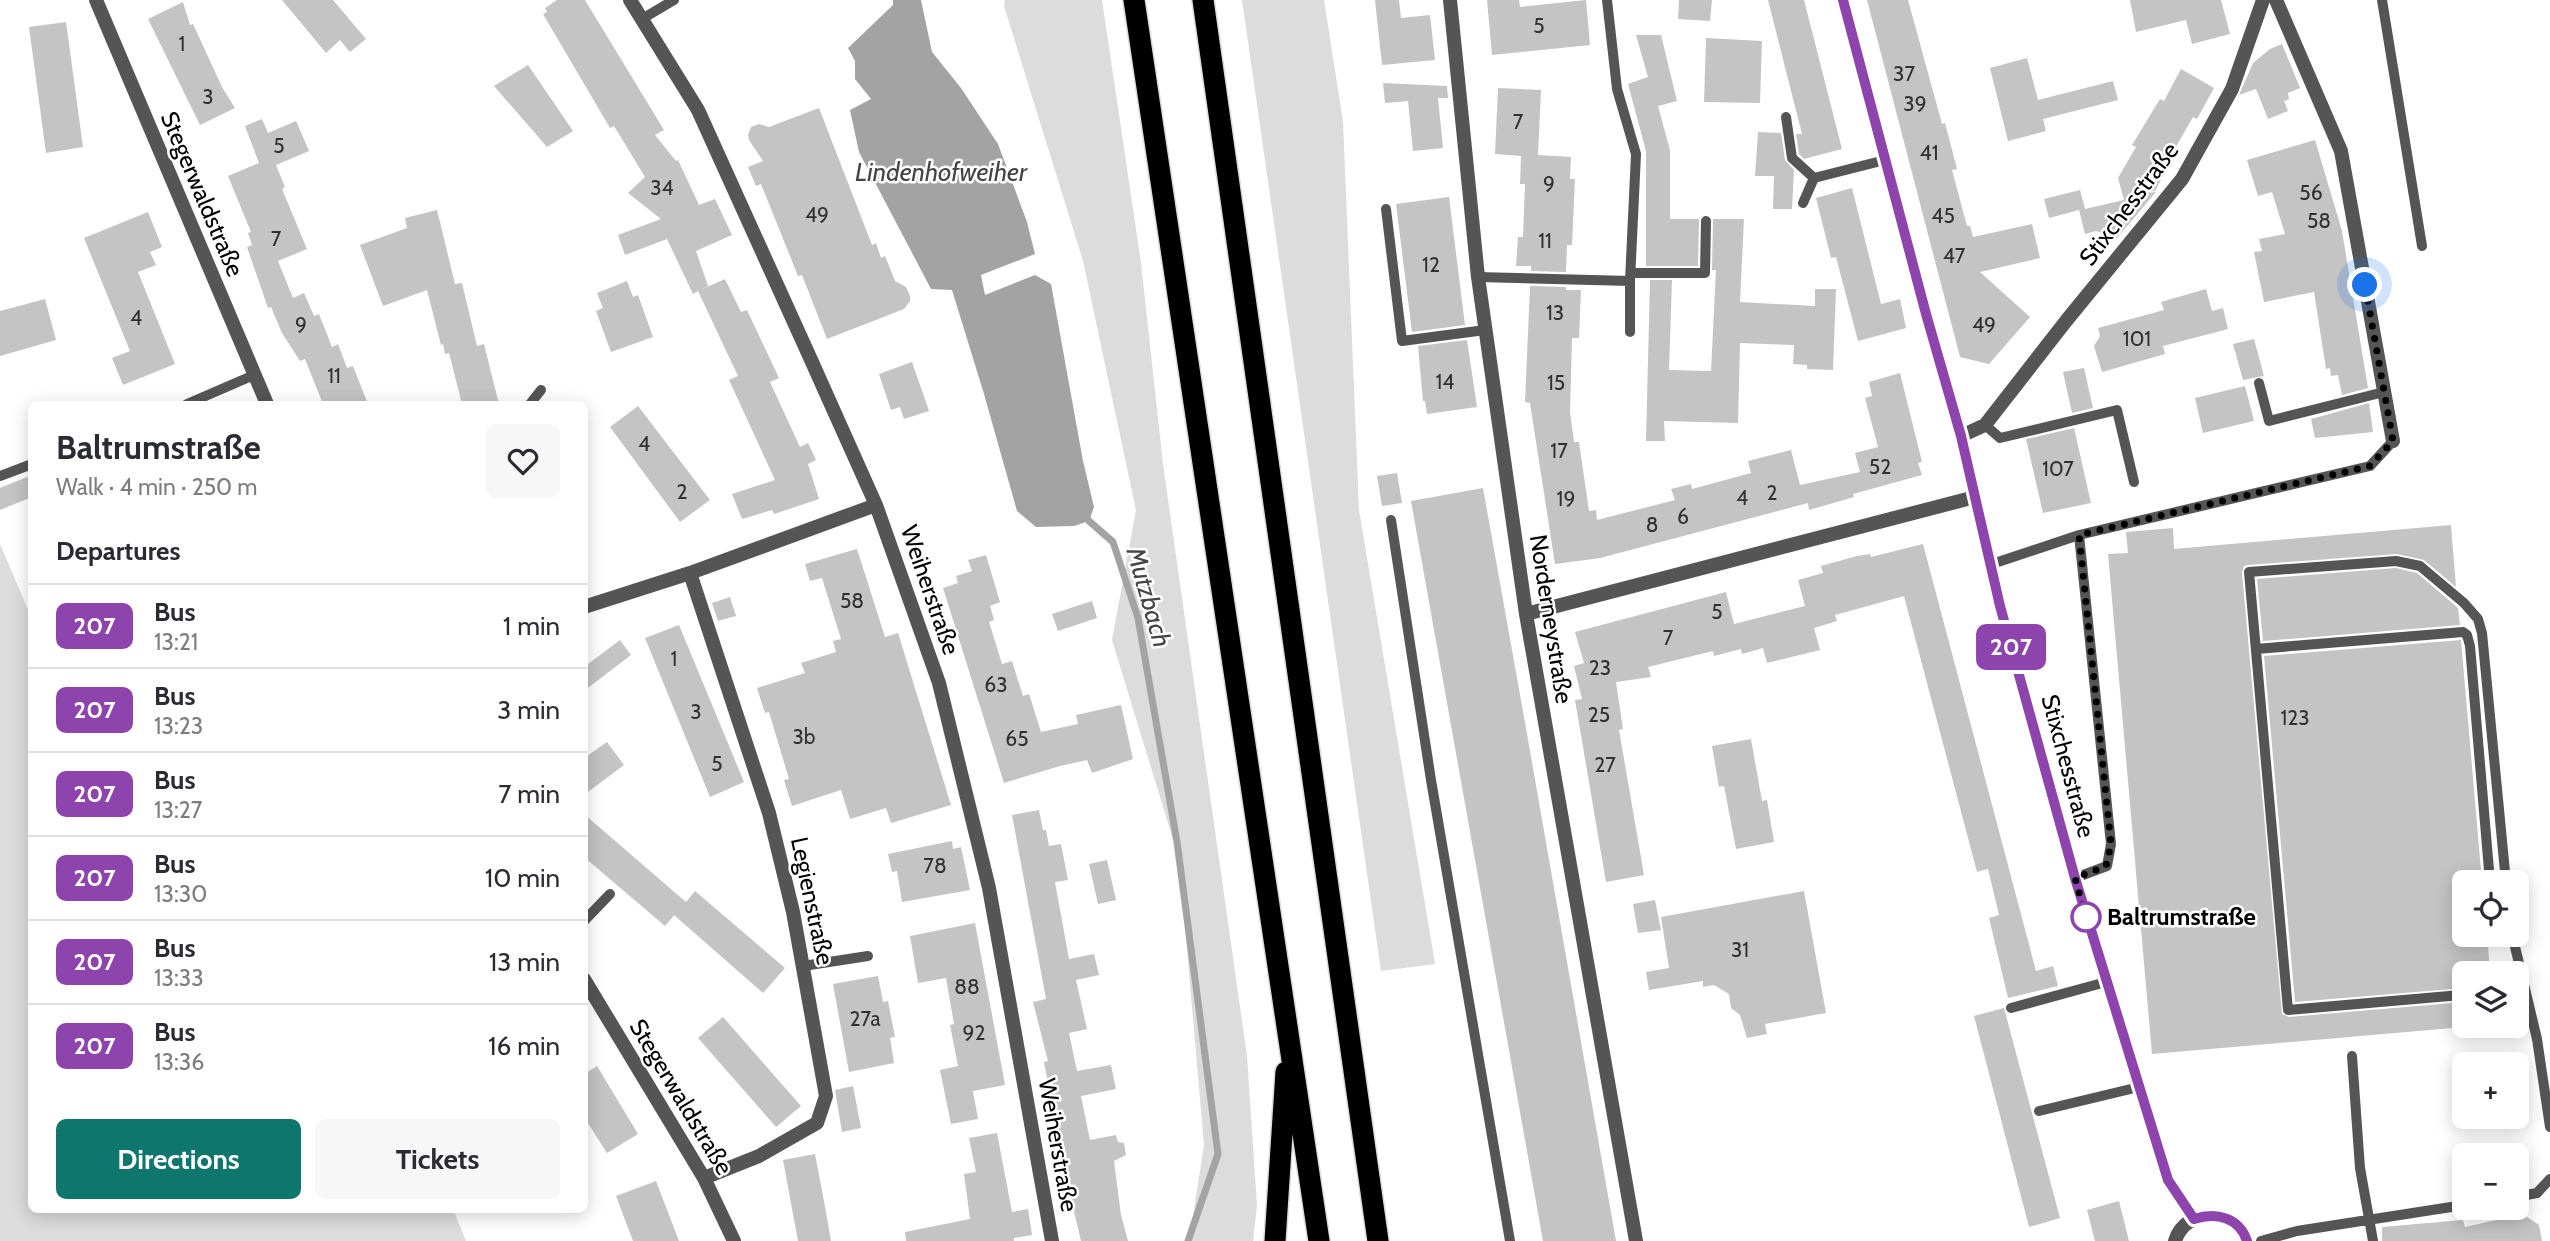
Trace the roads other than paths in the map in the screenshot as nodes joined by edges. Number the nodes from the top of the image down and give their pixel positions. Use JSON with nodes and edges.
{"nodes":[{"id":1,"x":96,"y":0,"type":"edge"},
{"id":2,"x":630,"y":0,"type":"edge"},
{"id":3,"x":674,"y":0,"type":"edge"},
{"id":4,"x":1134,"y":0,"type":"edge"},
{"id":5,"x":1203,"y":0,"type":"edge"},
{"id":6,"x":1450,"y":0,"type":"edge"},
{"id":7,"x":1607,"y":0,"type":"edge"},
{"id":8,"x":1843,"y":0,"type":"edge"},
{"id":9,"x":2263,"y":0,"type":"edge"},
{"id":10,"x":2276,"y":0,"type":"edge"},
{"id":11,"x":2382,"y":0,"type":"edge"},
{"id":12,"x":642,"y":19,"type":"junction"},
{"id":13,"x":1786,"y":117,"type":"dead end"},
{"id":14,"x":1885,"y":160,"type":"junction"},
{"id":15,"x":1814,"y":178,"type":"junction"},
{"id":16,"x":1803,"y":202,"type":"dead end"},
{"id":17,"x":1386,"y":209,"type":"dead end"},
{"id":18,"x":1706,"y":221,"type":"dead end"},
{"id":19,"x":2422,"y":246,"type":"dead end"},
{"id":20,"x":1478,"y":277,"type":"junction"},
{"id":21,"x":1631,"y":277,"type":"junction"},
{"id":22,"x":1485,"y":330,"type":"junction"},
{"id":23,"x":1630,"y":332,"type":"dead end"},
{"id":24,"x":254,"y":375,"type":"junction"},
{"id":25,"x":2259,"y":383,"type":"dead end"},
{"id":26,"x":541,"y":390,"type":"dead end"},
{"id":27,"x":2384,"y":392,"type":"junction"},
{"id":28,"x":194,"y":401,"type":"edge"},
{"id":29,"x":266,"y":401,"type":"edge"},
{"id":30,"x":532,"y":401,"type":"edge"},
{"id":31,"x":1985,"y":425,"type":"junction"},
{"id":32,"x":1961,"y":436,"type":"junction"},
{"id":33,"x":2393,"y":441,"type":"joint"},
{"id":34,"x":28,"y":466,"type":"edge"},
{"id":35,"x":0,"y":476,"type":"edge"},
{"id":36,"x":2134,"y":482,"type":"dead end"},
{"id":37,"x":1975,"y":497,"type":"junction"},
{"id":38,"x":876,"y":505,"type":"junction"},
{"id":39,"x":1391,"y":520,"type":"dead end"},
{"id":40,"x":2079,"y":535,"type":"junction"},
{"id":41,"x":1992,"y":564,"type":"junction"},
{"id":42,"x":690,"y":573,"type":"junction"},
{"id":43,"x":588,"y":606,"type":"edge"},
{"id":44,"x":1526,"y":614,"type":"junction"},
{"id":45,"x":2256,"y":649,"type":"junction"},
{"id":46,"x":2489,"y":870,"type":"edge"},
{"id":47,"x":2505,"y":870,"type":"edge"},
{"id":48,"x":2075,"y":878,"type":"junction"},
{"id":49,"x":610,"y":894,"type":"dead end"},
{"id":50,"x":588,"y":918,"type":"edge"},
{"id":51,"x":2515,"y":947,"type":"edge"},
{"id":52,"x":868,"y":956,"type":"dead end"},
{"id":53,"x":803,"y":966,"type":"junction"},
{"id":54,"x":2106,"y":982,"type":"junction"},
{"id":55,"x":588,"y":986,"type":"edge"},
{"id":56,"x":2452,"y":996,"type":"edge"},
{"id":57,"x":2011,"y":1008,"type":"dead end"},
{"id":58,"x":1289,"y":1032,"type":"junction"},
{"id":59,"x":2352,"y":1056,"type":"dead end"},
{"id":60,"x":2139,"y":1087,"type":"junction"},
{"id":61,"x":2039,"y":1111,"type":"dead end"},
{"id":62,"x":2550,"y":1127,"type":"edge"},
{"id":63,"x":704,"y":1178,"type":"junction"},
{"id":64,"x":2550,"y":1179,"type":"edge"},
{"id":65,"x":2529,"y":1195,"type":"edge"},
{"id":66,"x":2452,"y":1207,"type":"edge"},
{"id":67,"x":2369,"y":1218,"type":"junction"},
{"id":68,"x":2194,"y":1219,"type":"junction"},
{"id":69,"x":2298,"y":1236,"type":"edge"},
{"id":70,"x":734,"y":1241,"type":"edge"},
{"id":71,"x":1052,"y":1241,"type":"edge"},
{"id":72,"x":1275,"y":1241,"type":"edge"},
{"id":73,"x":1319,"y":1241,"type":"edge"},
{"id":74,"x":1378,"y":1241,"type":"edge"},
{"id":75,"x":1510,"y":1241,"type":"edge"},
{"id":76,"x":1636,"y":1241,"type":"edge"},
{"id":77,"x":2175,"y":1241,"type":"edge"},
{"id":78,"x":2247,"y":1241,"type":"edge"},
{"id":79,"x":2261,"y":1241,"type":"edge"},
{"id":80,"x":2373,"y":1241,"type":"edge"}],
"edges":[{"from":1,"to":24,"type":"street","name":"Stegerwaldstraße"},
{"from":2,"to":12,"type":"street","name":"Weiherstraße"},
{"from":3,"to":12,"type":"lane"},
{"from":4,"to":58,"type":"highway"},
{"from":5,"to":74,"type":"highway"},
{"from":6,"to":20,"type":"street","name":"Norderneystraße"},
{"from":7,"to":21,"type":"lane"},
{"from":8,"to":14,"type":"street","name":"Stixchesstraße"},
{"from":9,"to":31,"type":"street","name":"Stixchesstraße"},
{"from":10,"to":27,"type":"street"},
{"from":11,"to":19,"type":"lane"},
{"from":12,"to":38,"type":"street","name":"Weiherstraße"},
{"from":13,"to":15,"type":"lane"},
{"from":14,"to":15,"type":"lane"},
{"from":14,"to":32,"type":"street","name":"Stixchesstraße"},
{"from":15,"to":16,"type":"lane"},
{"from":17,"to":22,"type":"lane"},
{"from":18,"to":21,"type":"lane"},
{"from":20,"to":21,"type":"lane"},
{"from":20,"to":22,"type":"street","name":"Norderneystraße"},
{"from":21,"to":23,"type":"lane"},
{"from":22,"to":44,"type":"street","name":"Norderneystraße"},
{"from":24,"to":28,"type":"lane"},
{"from":24,"to":29,"type":"street","name":"Stegerwaldstraße"},
{"from":25,"to":27,"type":"lane"},
{"from":26,"to":30,"type":"lane"},
{"from":27,"to":33,"type":"street"},
{"from":31,"to":32,"type":"street","name":"Stixchesstraße"},
{"from":31,"to":36,"type":"lane"},
{"from":32,"to":37,"type":"street","name":"Stixchesstraße"},
{"from":33,"to":40,"type":"lane"},
{"from":34,"to":35,"type":"lane"},
{"from":37,"to":41,"type":"street","name":"Stixchesstraße"},
{"from":37,"to":44,"type":"street"},
{"from":38,"to":42,"type":"street"},
{"from":38,"to":71,"type":"street","name":"Weiherstraße"},
{"from":39,"to":75,"type":"lane"},
{"from":40,"to":41,"type":"lane"},
{"from":40,"to":48,"type":"lane"},
{"from":41,"to":48,"type":"street","name":"Stixchesstraße"},
{"from":42,"to":43,"type":"street"},
{"from":42,"to":53,"type":"street","name":"Legienstraße"},
{"from":44,"to":76,"type":"street","name":"Norderneystraße"},
{"from":45,"to":46,"type":"lane"},
{"from":45,"to":47,"type":"lane"},
{"from":45,"to":56,"type":"lane"},
{"from":48,"to":54,"type":"street","name":"Stixchesstraße"},
{"from":49,"to":50,"type":"lane"},
{"from":51,"to":62,"type":"lane"},
{"from":52,"to":53,"type":"lane"},
{"from":53,"to":63,"type":"street","name":"Legienstraße"},
{"from":54,"to":57,"type":"lane"},
{"from":54,"to":60,"type":"street","name":"Stixchesstraße"},
{"from":55,"to":63,"type":"street","name":"Stegerwaldstraße"},
{"from":58,"to":72,"type":"highway"},
{"from":58,"to":73,"type":"highway"},
{"from":59,"to":67,"type":"lane"},
{"from":60,"to":61,"type":"lane"},
{"from":60,"to":68,"type":"street","name":"Stixchesstraße"},
{"from":63,"to":70,"type":"street","name":"Stegerwaldstraße"},
{"from":64,"to":65,"type":"lane"},
{"from":66,"to":67,"type":"lane"},
{"from":67,"to":69,"type":"lane"},
{"from":67,"to":80,"type":"lane"},
{"from":68,"to":77,"type":"street"},
{"from":68,"to":78,"type":"street"},
{"from":69,"to":79,"type":"lane"}]}
